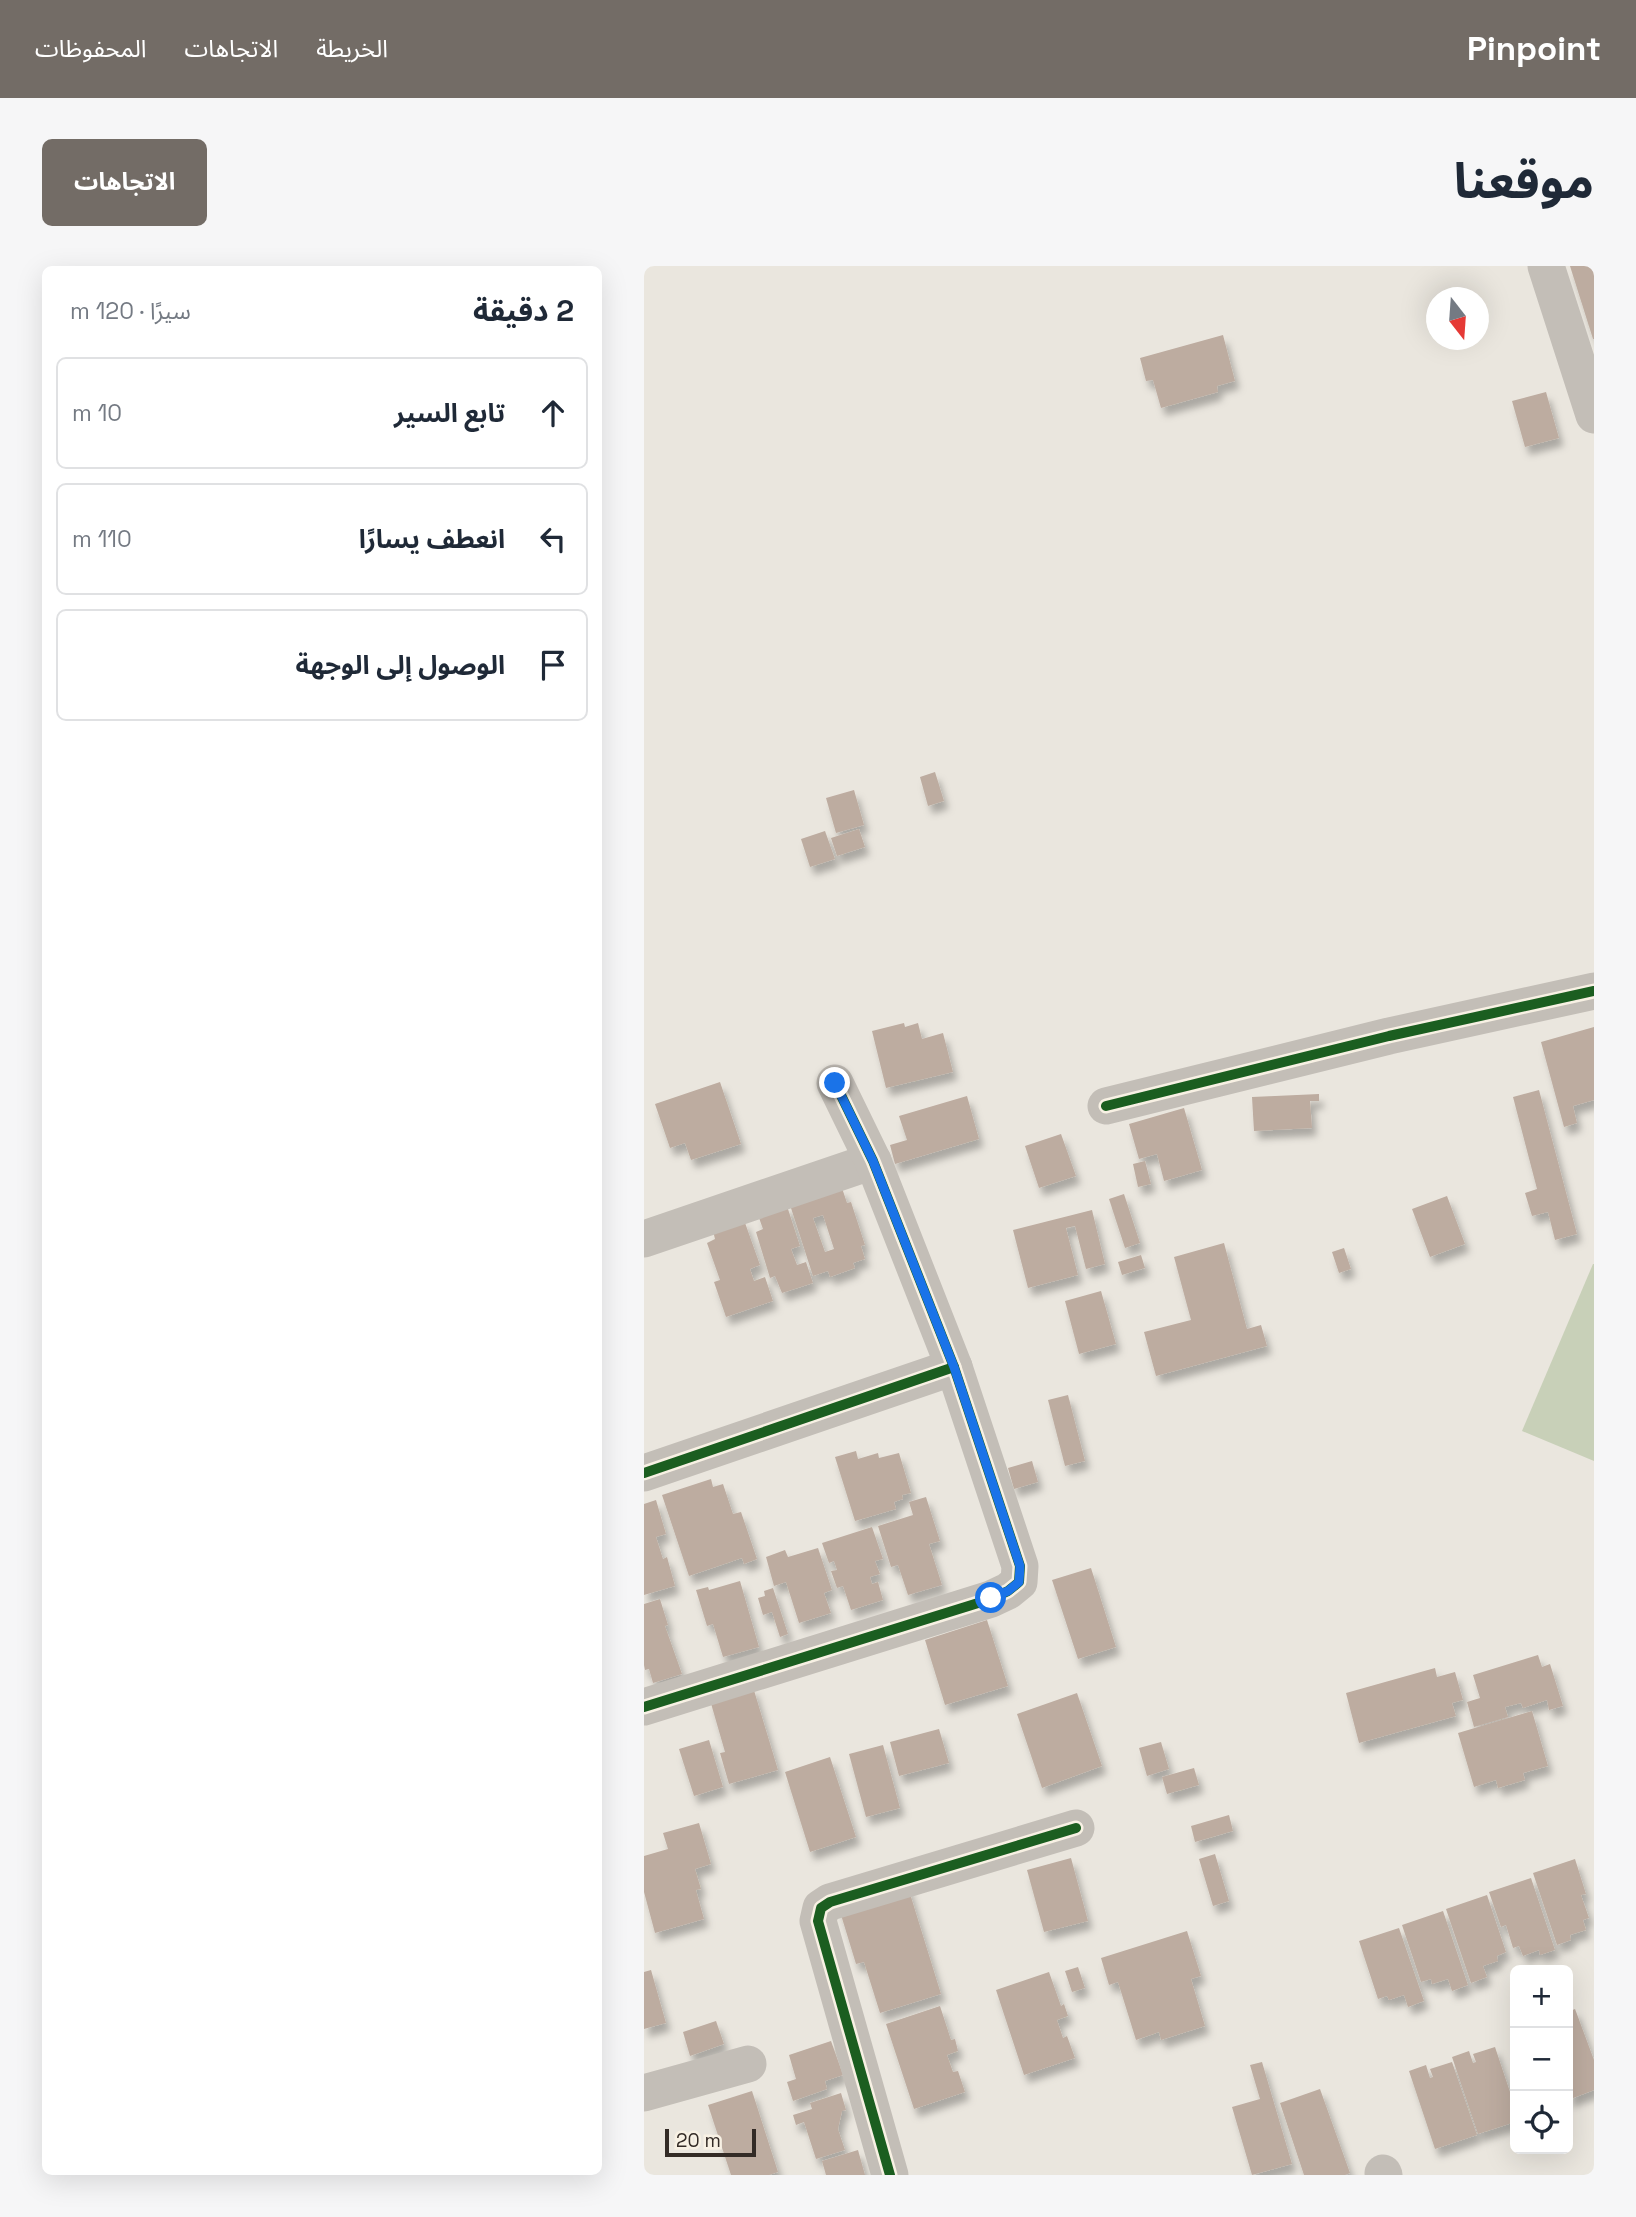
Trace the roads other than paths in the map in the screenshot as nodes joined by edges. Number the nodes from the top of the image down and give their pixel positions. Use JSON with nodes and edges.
{"nodes":[{"id":1,"x":1546,"y":266,"type":"edge"},
{"id":2,"x":1594,"y":415,"type":"edge"},
{"id":3,"x":1594,"y":991,"type":"edge"},
{"id":4,"x":835,"y":1083,"type":"dead end"},
{"id":5,"x":1106,"y":1106,"type":"dead end"},
{"id":6,"x":873,"y":1161,"type":"junction"},
{"id":7,"x":644,"y":1239,"type":"edge"},
{"id":8,"x":954,"y":1367,"type":"junction"},
{"id":9,"x":644,"y":1473,"type":"edge"},
{"id":10,"x":644,"y":1707,"type":"edge"},
{"id":11,"x":1076,"y":1828,"type":"dead end"},
{"id":12,"x":748,"y":2064,"type":"dead end"},
{"id":13,"x":644,"y":2093,"type":"edge"},
{"id":14,"x":890,"y":2175,"type":"edge"}],
"edges":[{"from":1,"to":2,"type":"street"},
{"from":3,"to":5,"type":"street"},
{"from":4,"to":6,"type":"street"},
{"from":6,"to":7,"type":"street"},
{"from":6,"to":8,"type":"street"},
{"from":8,"to":9,"type":"street"},
{"from":8,"to":10,"type":"street"},
{"from":11,"to":14,"type":"street"},
{"from":12,"to":13,"type":"street"}]}
